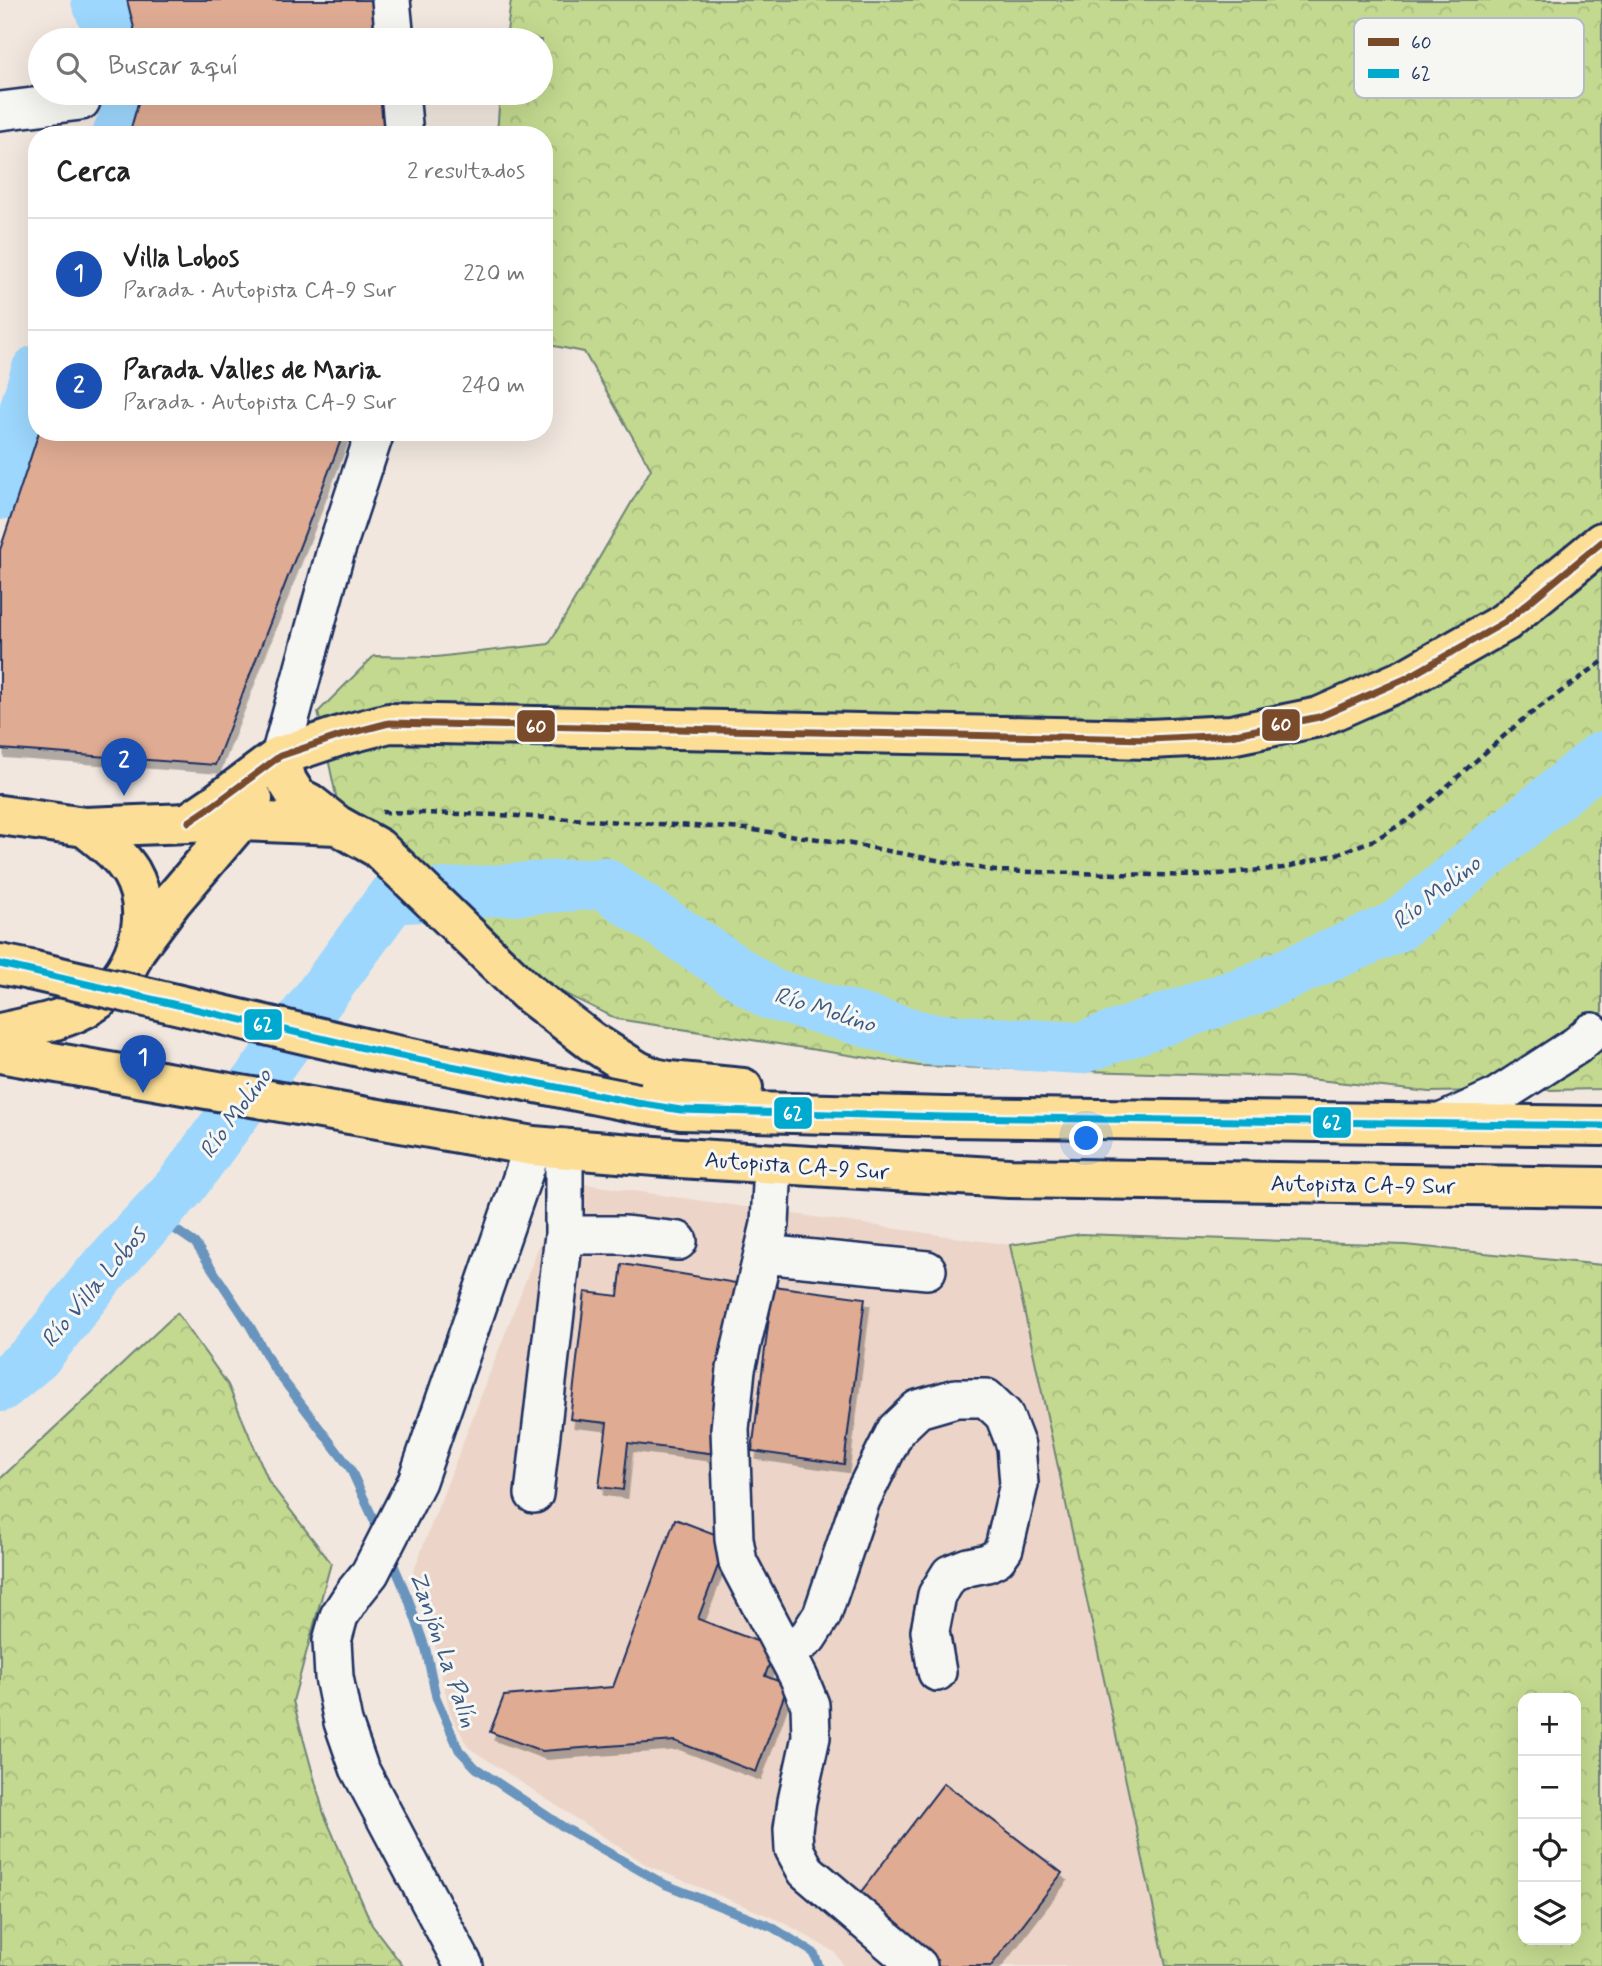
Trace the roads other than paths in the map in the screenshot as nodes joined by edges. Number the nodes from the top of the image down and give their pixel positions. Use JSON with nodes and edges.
{"nodes":[{"id":1,"x":391,"y":0,"type":"edge"},
{"id":2,"x":394,"y":28,"type":"edge"},
{"id":3,"x":49,"y":105,"type":"edge"},
{"id":4,"x":401,"y":105,"type":"edge"},
{"id":5,"x":0,"y":111,"type":"edge"},
{"id":6,"x":403,"y":126,"type":"edge"},
{"id":7,"x":373,"y":441,"type":"edge"},
{"id":8,"x":1602,"y":542,"type":"edge"},
{"id":9,"x":280,"y":756,"type":"junction"},
{"id":10,"x":0,"y":815,"type":"edge"},
{"id":11,"x":240,"y":821,"type":"junction"},
{"id":12,"x":189,"y":822,"type":"junction"},
{"id":13,"x":337,"y":825,"type":"junction"},
{"id":14,"x":85,"y":827,"type":"junction"},
{"id":15,"x":137,"y":948,"type":"junction"},
{"id":16,"x":0,"y":964,"type":"edge"},
{"id":17,"x":16,"y":1029,"type":"edge"},
{"id":18,"x":1599,"y":1034,"type":"edge"},
{"id":19,"x":0,"y":1053,"type":"edge"},
{"id":20,"x":945,"y":1117,"type":"junction"},
{"id":21,"x":1438,"y":1124,"type":"junction"},
{"id":22,"x":1602,"y":1126,"type":"edge"},
{"id":23,"x":549,"y":1147,"type":"junction"},
{"id":24,"x":773,"y":1164,"type":"junction"},
{"id":25,"x":1602,"y":1187,"type":"edge"},
{"id":26,"x":564,"y":1235,"type":"junction"},
{"id":27,"x":678,"y":1241,"type":"dead end"},
{"id":28,"x":763,"y":1254,"type":"junction"},
{"id":29,"x":927,"y":1270,"type":"dead end"},
{"id":30,"x":534,"y":1494,"type":"dead end"},
{"id":31,"x":786,"y":1654,"type":"junction"},
{"id":32,"x":937,"y":1672,"type":"dead end"},
{"id":33,"x":464,"y":1966,"type":"edge"},
{"id":34,"x":918,"y":1966,"type":"edge"}],
"edges":[{"from":1,"to":2,"type":"street"},
{"from":3,"to":5,"type":"street"},
{"from":4,"to":6,"type":"street"},
{"from":7,"to":9,"type":"street"},
{"from":8,"to":9,"type":"main road"},
{"from":9,"to":11,"type":"main road"},
{"from":9,"to":12,"type":"main road"},
{"from":9,"to":13,"type":"main road"},
{"from":10,"to":14,"type":"main road"},
{"from":11,"to":12,"type":"main road"},
{"from":11,"to":13,"type":"main road"},
{"from":11,"to":15,"type":"main road"},
{"from":12,"to":14,"type":"main road"},
{"from":13,"to":20,"type":"main road"},
{"from":14,"to":15,"type":"main road"},
{"from":15,"to":17,"type":"main road"},
{"from":16,"to":20,"type":"main road","bridge":true},
{"from":18,"to":21,"type":"street"},
{"from":19,"to":23,"type":"main road","name":"Autopista CA-9 Sur"},
{"from":20,"to":21,"type":"main road"},
{"from":21,"to":22,"type":"main road"},
{"from":23,"to":24,"type":"main road","name":"Autopista CA-9 Sur"},
{"from":23,"to":26,"type":"street"},
{"from":23,"to":33,"type":"street"},
{"from":24,"to":25,"type":"main road","name":"Autopista CA-9 Sur"},
{"from":24,"to":28,"type":"street"},
{"from":26,"to":27,"type":"street"},
{"from":26,"to":30,"type":"street"},
{"from":28,"to":29,"type":"street"},
{"from":28,"to":31,"type":"street"},
{"from":31,"to":32,"type":"street"},
{"from":31,"to":34,"type":"street"}]}
